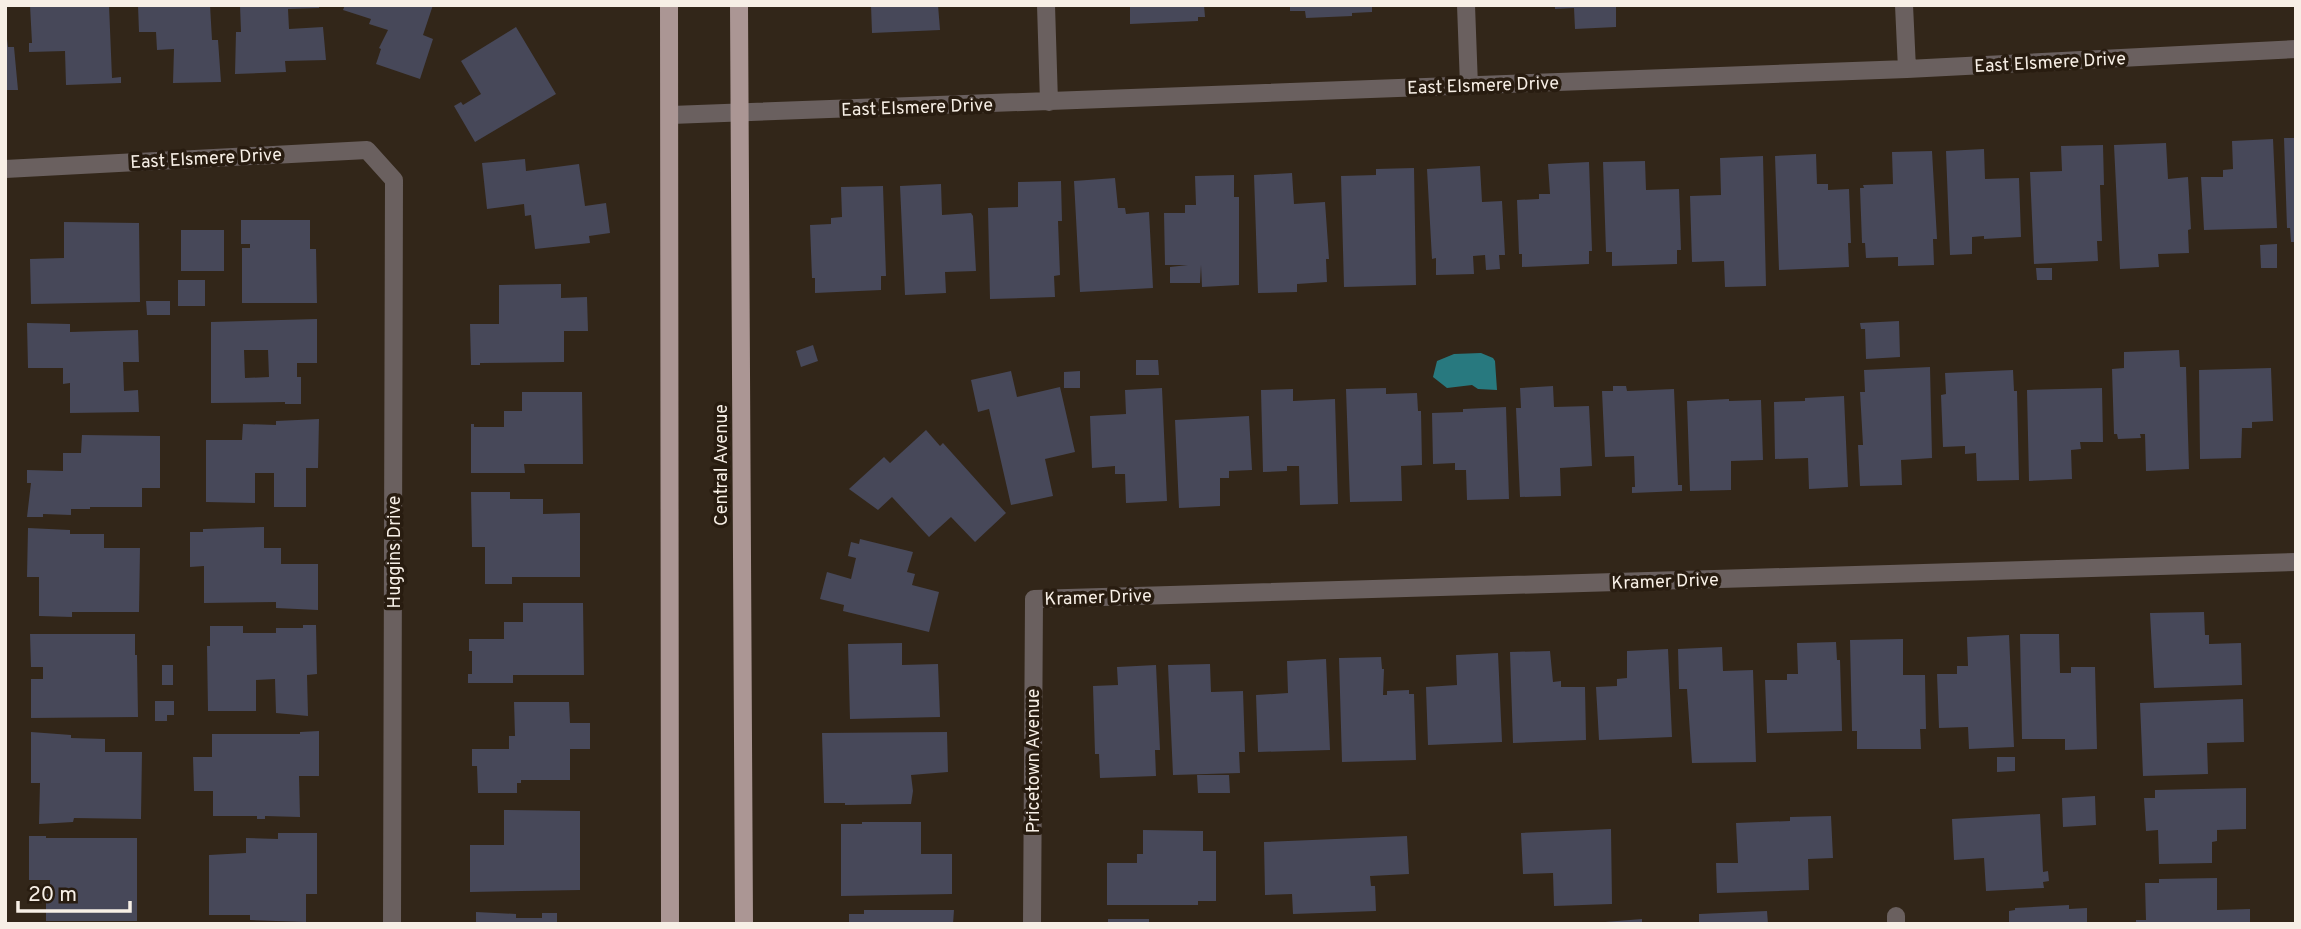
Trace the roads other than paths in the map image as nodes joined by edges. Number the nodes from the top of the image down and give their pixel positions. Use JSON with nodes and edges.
{"nodes":[{"id":1,"x":669,"y":5,"type":"edge"},
{"id":2,"x":739,"y":5,"type":"edge"},
{"id":3,"x":1045,"y":5,"type":"edge"},
{"id":4,"x":1466,"y":5,"type":"edge"},
{"id":5,"x":1904,"y":5,"type":"edge"},
{"id":6,"x":2296,"y":49,"type":"edge"},
{"id":7,"x":1907,"y":69,"type":"junction"},
{"id":8,"x":1469,"y":86,"type":"junction"},
{"id":9,"x":1049,"y":102,"type":"junction"},
{"id":10,"x":740,"y":112,"type":"junction"},
{"id":11,"x":670,"y":115,"type":"junction"},
{"id":12,"x":5,"y":169,"type":"edge"},
{"id":13,"x":394,"y":180,"type":"joint"},
{"id":14,"x":2296,"y":562,"type":"edge"},
{"id":15,"x":1034,"y":599,"type":"joint"},
{"id":16,"x":393,"y":924,"type":"edge"},
{"id":17,"x":670,"y":924,"type":"edge"},
{"id":18,"x":744,"y":924,"type":"edge"},
{"id":19,"x":1032,"y":924,"type":"edge"}],
"edges":[{"from":1,"to":11,"type":"main road"},
{"from":2,"to":10,"type":"main road","name":"Central Avenue"},
{"from":3,"to":9,"type":"street"},
{"from":4,"to":8,"type":"street"},
{"from":5,"to":7,"type":"street"},
{"from":6,"to":7,"type":"street","name":"East Elsmere Drive"},
{"from":7,"to":8,"type":"street","name":"East Elsmere Drive"},
{"from":8,"to":9,"type":"street","name":"East Elsmere Drive"},
{"from":9,"to":10,"type":"street","name":"East Elsmere Drive"},
{"from":10,"to":11,"type":"street","name":"East Elsmere Drive"},
{"from":10,"to":18,"type":"main road","name":"Central Avenue"},
{"from":11,"to":17,"type":"main road"},
{"from":12,"to":13,"type":"street","name":"East Elsmere Drive"},
{"from":13,"to":16,"type":"street","name":"Huggins Drive"},
{"from":14,"to":15,"type":"street","name":"Kramer Drive"},
{"from":15,"to":19,"type":"street","name":"Pricetown Avenue"}]}
